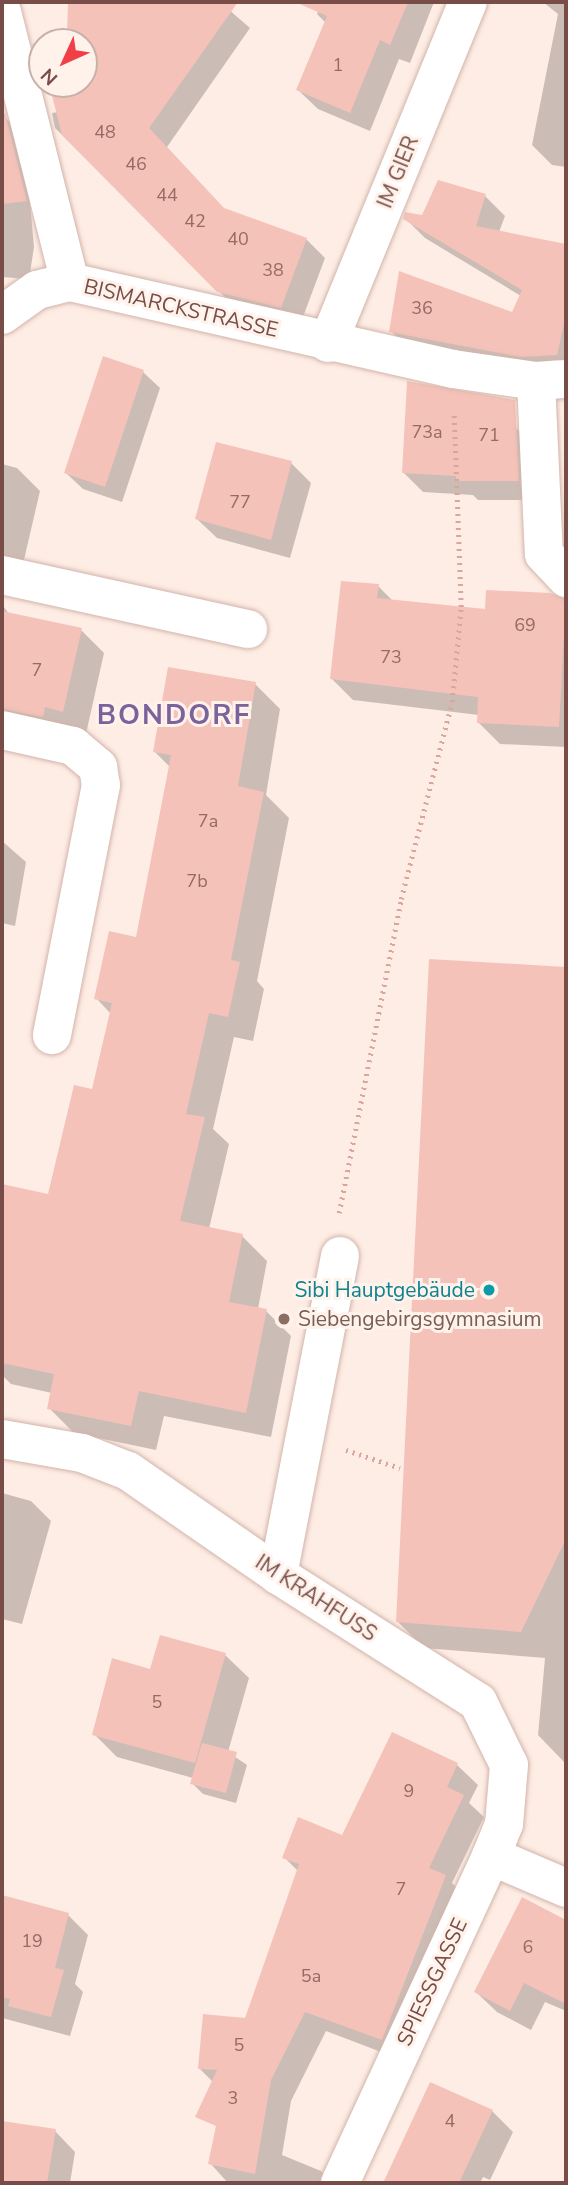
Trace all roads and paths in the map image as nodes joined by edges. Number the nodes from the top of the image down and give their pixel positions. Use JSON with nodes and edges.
{"nodes":[{"id":1,"x":468,"y":2,"type":"edge"},
{"id":2,"x":2,"y":12,"type":"edge"},
{"id":3,"x":10,"y":78,"type":"edge"},
{"id":4,"x":70,"y":282,"type":"junction"},
{"id":5,"x":6,"y":307,"type":"edge"},
{"id":6,"x":328,"y":343,"type":"junction"},
{"id":7,"x":453,"y":369,"type":"junction"},
{"id":8,"x":551,"y":380,"type":"edge"},
{"id":9,"x":2,"y":575,"type":"edge"},
{"id":10,"x":566,"y":578,"type":"edge"},
{"id":11,"x":248,"y":629,"type":"dead end"},
{"id":12,"x":2,"y":730,"type":"edge"},
{"id":13,"x":52,"y":1035,"type":"dead end"},
{"id":14,"x":340,"y":1256,"type":"joint"},
{"id":15,"x":305,"y":1438,"type":"junction"},
{"id":16,"x":2,"y":1439,"type":"edge"},
{"id":17,"x":400,"y":1468,"type":"dead end"},
{"id":18,"x":278,"y":1575,"type":"junction"},
{"id":19,"x":491,"y":1856,"type":"junction"},
{"id":20,"x":566,"y":1888,"type":"edge"},
{"id":21,"x":340,"y":2183,"type":"edge"}],
"edges":[{"from":1,"to":6,"type":"street","name":"IM GIER"},
{"from":2,"to":3,"type":"street","name":"BISMARCKSTRASSE"},
{"from":3,"to":4,"type":"street","name":"BISMARCKSTRASSE"},
{"from":4,"to":5,"type":"street"},
{"from":4,"to":6,"type":"street","name":"BISMARCKSTRASSE"},
{"from":6,"to":7,"type":"street","name":"BISMARCKSTRASSE"},
{"from":7,"to":8,"type":"street","name":"BISMARCKSTRASSE"},
{"from":7,"to":14,"type":"path"},
{"from":8,"to":10,"type":"street"},
{"from":9,"to":11,"type":"street"},
{"from":12,"to":13,"type":"street"},
{"from":14,"to":15,"type":"street"},
{"from":15,"to":17,"type":"path"},
{"from":15,"to":18,"type":"street"},
{"from":16,"to":18,"type":"street","name":"IM KRAHFUSS"},
{"from":18,"to":19,"type":"street","name":"IM KRAHFUSS"},
{"from":19,"to":20,"type":"street"},
{"from":19,"to":21,"type":"street","name":"SPIESSGASSE"}]}
